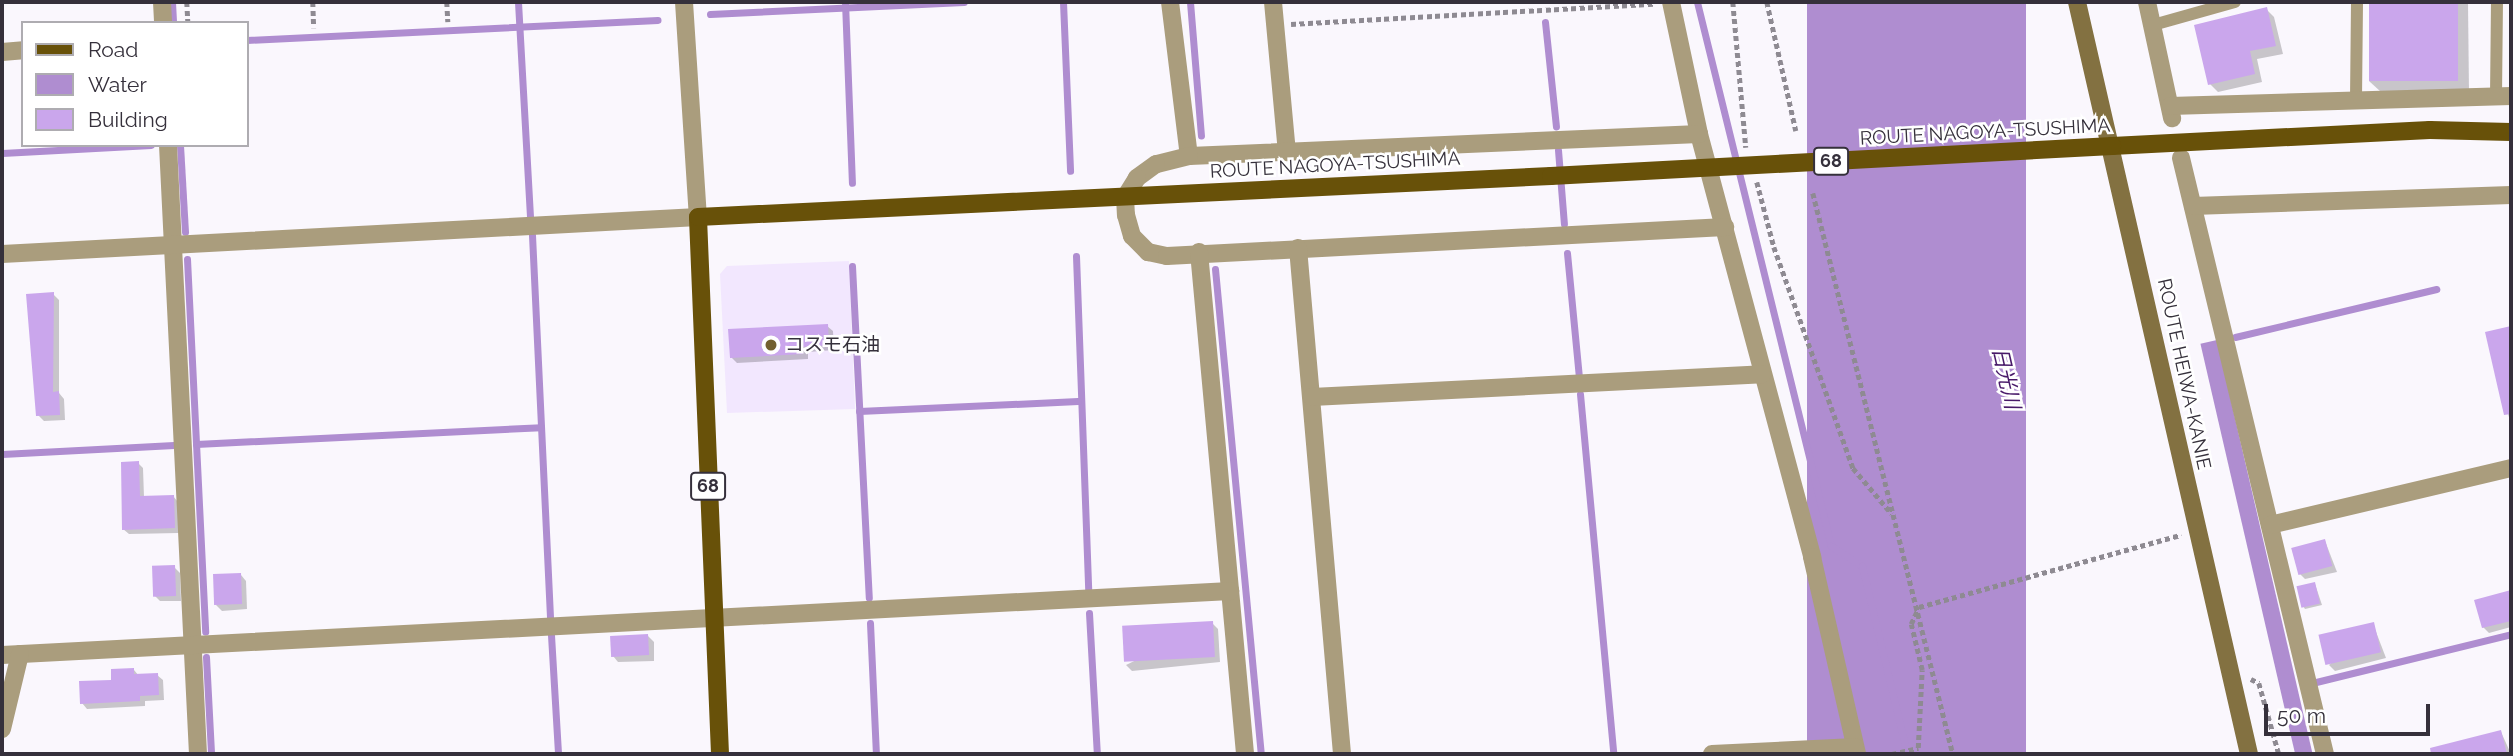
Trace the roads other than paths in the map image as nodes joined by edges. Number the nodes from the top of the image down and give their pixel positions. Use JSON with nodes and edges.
{"nodes":[{"id":1,"x":162,"y":2,"type":"edge"},
{"id":2,"x":684,"y":2,"type":"edge"},
{"id":3,"x":1170,"y":2,"type":"edge"},
{"id":4,"x":1273,"y":2,"type":"edge"},
{"id":5,"x":1671,"y":2,"type":"edge"},
{"id":6,"x":2077,"y":2,"type":"edge"},
{"id":7,"x":2147,"y":2,"type":"edge"},
{"id":8,"x":2235,"y":2,"type":"edge"},
{"id":9,"x":2357,"y":2,"type":"edge"},
{"id":10,"x":2497,"y":2,"type":"edge"},
{"id":11,"x":163,"y":21,"type":"edge"},
{"id":12,"x":2153,"y":25,"type":"junction"},
{"id":13,"x":21,"y":51,"type":"edge"},
{"id":14,"x":2,"y":52,"type":"edge"},
{"id":15,"x":2504,"y":96,"type":"edge"},
{"id":16,"x":2356,"y":99,"type":"junction"},
{"id":17,"x":2511,"y":132,"type":"edge"},
{"id":18,"x":1699,"y":134,"type":"junction"},
{"id":19,"x":2112,"y":146,"type":"junction"},
{"id":20,"x":168,"y":147,"type":"edge"},
{"id":21,"x":1287,"y":152,"type":"junction"},
{"id":22,"x":1189,"y":156,"type":"junction"},
{"id":23,"x":2181,"y":158,"type":"dead end"},
{"id":24,"x":2511,"y":195,"type":"edge"},
{"id":25,"x":1125,"y":197,"type":"junction"},
{"id":26,"x":2193,"y":206,"type":"junction"},
{"id":27,"x":698,"y":217,"type":"junction"},
{"id":28,"x":1725,"y":228,"type":"junction"},
{"id":29,"x":173,"y":245,"type":"junction"},
{"id":30,"x":1298,"y":248,"type":"junction"},
{"id":31,"x":1199,"y":253,"type":"junction"},
{"id":32,"x":2,"y":254,"type":"edge"},
{"id":33,"x":1762,"y":374,"type":"junction"},
{"id":34,"x":1312,"y":397,"type":"junction"},
{"id":35,"x":2511,"y":468,"type":"edge"},
{"id":36,"x":2270,"y":525,"type":"junction"},
{"id":37,"x":1230,"y":591,"type":"junction"},
{"id":38,"x":713,"y":619,"type":"junction"},
{"id":39,"x":193,"y":645,"type":"junction"},
{"id":40,"x":20,"y":654,"type":"junction"},
{"id":41,"x":2,"y":655,"type":"edge"},
{"id":42,"x":2,"y":729,"type":"edge"},
{"id":43,"x":1856,"y":751,"type":"edge"},
{"id":44,"x":198,"y":754,"type":"edge"},
{"id":45,"x":720,"y":754,"type":"edge"},
{"id":46,"x":1245,"y":754,"type":"edge"},
{"id":47,"x":1342,"y":754,"type":"edge"},
{"id":48,"x":1712,"y":754,"type":"edge"},
{"id":49,"x":2249,"y":754,"type":"edge"},
{"id":50,"x":2325,"y":754,"type":"edge"}],
"edges":[{"from":1,"to":11,"type":"street"},
{"from":2,"to":27,"type":"street"},
{"from":3,"to":22,"type":"street"},
{"from":4,"to":21,"type":"street"},
{"from":5,"to":18,"type":"street"},
{"from":6,"to":19,"type":"main road","name":"ROUTE HEIWA-KANIE"},
{"from":7,"to":12,"type":"street"},
{"from":8,"to":12,"type":"lane"},
{"from":9,"to":16,"type":"lane"},
{"from":10,"to":15,"type":"lane"},
{"from":12,"to":16,"type":"street"},
{"from":13,"to":14,"type":"street"},
{"from":15,"to":16,"type":"street"},
{"from":17,"to":19,"type":"main road","name":"ROUTE NAGOYA-TSUSHIMA","number":"68"},
{"from":18,"to":21,"type":"street"},
{"from":18,"to":28,"type":"street"},
{"from":19,"to":25,"type":"main road","name":"ROUTE NAGOYA-TSUSHIMA","number":"68","bridge":true},
{"from":19,"to":49,"type":"main road","name":"ROUTE HEIWA-KANIE"},
{"from":20,"to":29,"type":"street"},
{"from":21,"to":22,"type":"street"},
{"from":22,"to":25,"type":"street"},
{"from":23,"to":26,"type":"street"},
{"from":24,"to":26,"type":"street"},
{"from":25,"to":27,"type":"main road","name":"ROUTE NAGOYA-TSUSHIMA","number":"68"},
{"from":25,"to":31,"type":"street"},
{"from":26,"to":36,"type":"street"},
{"from":27,"to":29,"type":"street"},
{"from":27,"to":38,"type":"main road","number":"68"},
{"from":28,"to":30,"type":"street"},
{"from":28,"to":33,"type":"street"},
{"from":29,"to":32,"type":"street"},
{"from":29,"to":39,"type":"street"},
{"from":30,"to":31,"type":"street"},
{"from":30,"to":34,"type":"street"},
{"from":31,"to":37,"type":"street"},
{"from":33,"to":34,"type":"street"},
{"from":33,"to":43,"type":"street"},
{"from":34,"to":47,"type":"street"},
{"from":35,"to":36,"type":"street"},
{"from":36,"to":50,"type":"street"},
{"from":37,"to":38,"type":"street"},
{"from":37,"to":46,"type":"street"},
{"from":38,"to":39,"type":"street"},
{"from":38,"to":45,"type":"main road","number":"68"},
{"from":39,"to":40,"type":"street"},
{"from":39,"to":44,"type":"street"},
{"from":40,"to":41,"type":"street"},
{"from":40,"to":42,"type":"street"},
{"from":43,"to":48,"type":"street"}]}
